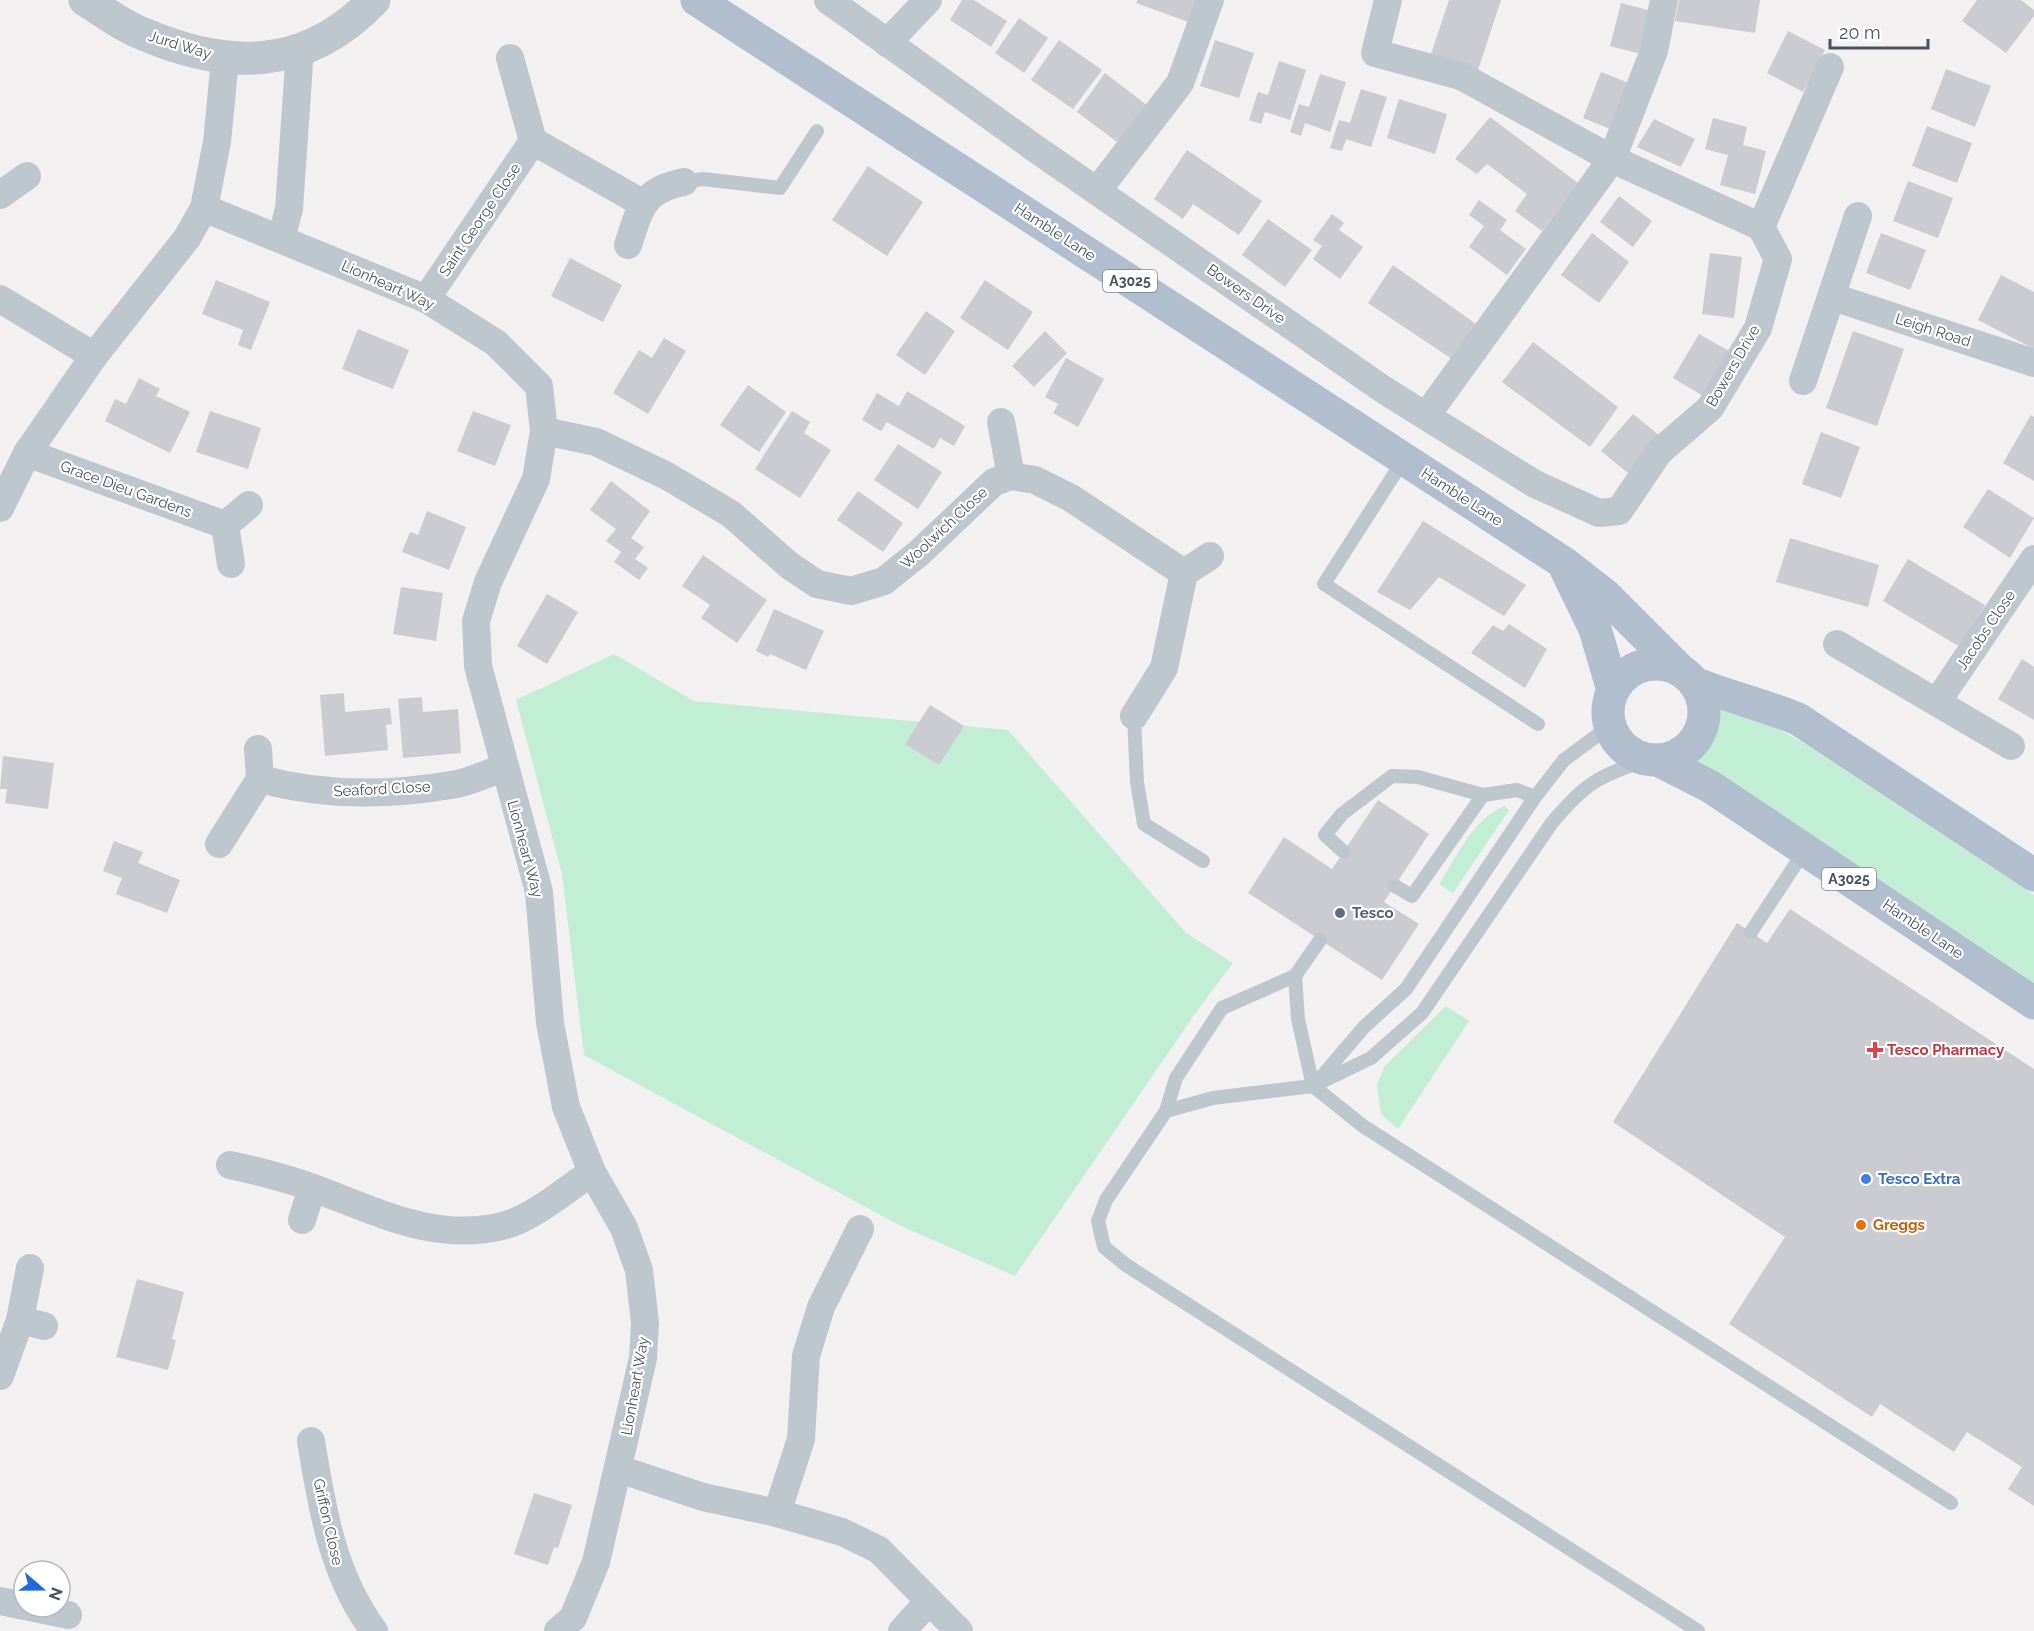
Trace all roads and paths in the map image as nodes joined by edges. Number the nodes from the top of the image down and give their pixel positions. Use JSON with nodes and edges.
{"nodes":[{"id":1,"x":85,"y":0,"type":"edge"},
{"id":2,"x":374,"y":0,"type":"edge"},
{"id":3,"x":697,"y":0,"type":"edge"},
{"id":4,"x":828,"y":0,"type":"edge"},
{"id":5,"x":928,"y":0,"type":"edge"},
{"id":6,"x":1210,"y":0,"type":"edge"},
{"id":7,"x":1388,"y":0,"type":"edge"},
{"id":8,"x":1664,"y":0,"type":"edge"},
{"id":9,"x":887,"y":43,"type":"junction"},
{"id":10,"x":300,"y":49,"type":"junction"},
{"id":11,"x":510,"y":58,"type":"dead end"},
{"id":12,"x":225,"y":59,"type":"junction"},
{"id":13,"x":1830,"y":67,"type":"dead end"},
{"id":14,"x":817,"y":131,"type":"dead end"},
{"id":15,"x":533,"y":141,"type":"junction"},
{"id":16,"x":1612,"y":159,"type":"junction"},
{"id":17,"x":27,"y":176,"type":"dead end"},
{"id":18,"x":684,"y":182,"type":"joint"},
{"id":19,"x":1097,"y":191,"type":"junction"},
{"id":20,"x":0,"y":195,"type":"edge"},
{"id":21,"x":642,"y":203,"type":"junction"},
{"id":22,"x":204,"y":208,"type":"junction"},
{"id":23,"x":1858,"y":216,"type":"dead end"},
{"id":24,"x":1761,"y":227,"type":"junction"},
{"id":25,"x":281,"y":239,"type":"junction"},
{"id":26,"x":628,"y":245,"type":"dead end"},
{"id":27,"x":1833,"y":297,"type":"junction"},
{"id":28,"x":0,"y":299,"type":"edge"},
{"id":29,"x":426,"y":299,"type":"junction"},
{"id":30,"x":94,"y":356,"type":"junction"},
{"id":31,"x":2034,"y":363,"type":"edge"},
{"id":32,"x":1803,"y":381,"type":"dead end"},
{"id":33,"x":1426,"y":416,"type":"junction"},
{"id":34,"x":1001,"y":422,"type":"dead end"},
{"id":35,"x":544,"y":431,"type":"junction"},
{"id":36,"x":27,"y":453,"type":"junction"},
{"id":37,"x":1404,"y":459,"type":"junction"},
{"id":38,"x":1011,"y":476,"type":"junction"},
{"id":39,"x":249,"y":505,"type":"dead end"},
{"id":40,"x":0,"y":508,"type":"edge"},
{"id":41,"x":225,"y":525,"type":"junction"},
{"id":42,"x":1210,"y":556,"type":"dead end"},
{"id":43,"x":2034,"y":559,"type":"edge"},
{"id":44,"x":1563,"y":563,"type":"junction"},
{"id":45,"x":231,"y":564,"type":"dead end"},
{"id":46,"x":1185,"y":573,"type":"junction"},
{"id":47,"x":1837,"y":644,"type":"dead end"},
{"id":48,"x":1687,"y":676,"type":"junction"},
{"id":49,"x":1613,"y":690,"type":"junction"},
{"id":50,"x":1937,"y":702,"type":"junction"},
{"id":51,"x":1134,"y":716,"type":"joint"},
{"id":52,"x":1538,"y":724,"type":"dead end"},
{"id":53,"x":1610,"y":726,"type":"junction"},
{"id":54,"x":2011,"y":746,"type":"dead end"},
{"id":55,"x":258,"y":749,"type":"dead end"},
{"id":56,"x":1653,"y":760,"type":"junction"},
{"id":57,"x":503,"y":768,"type":"junction"},
{"id":58,"x":260,"y":779,"type":"junction"},
{"id":59,"x":1482,"y":795,"type":"junction"},
{"id":60,"x":1535,"y":796,"type":"junction"},
{"id":61,"x":219,"y":844,"type":"dead end"},
{"id":62,"x":1805,"y":850,"type":"junction"},
{"id":63,"x":1344,"y":852,"type":"dead end"},
{"id":64,"x":1203,"y":861,"type":"dead end"},
{"id":65,"x":2034,"y":875,"type":"edge"},
{"id":66,"x":1395,"y":886,"type":"dead end"},
{"id":67,"x":1751,"y":932,"type":"dead end"},
{"id":68,"x":1320,"y":940,"type":"dead end"},
{"id":69,"x":1295,"y":976,"type":"junction"},
{"id":70,"x":2034,"y":1003,"type":"edge"},
{"id":71,"x":1313,"y":1086,"type":"junction"},
{"id":72,"x":1166,"y":1112,"type":"junction"},
{"id":73,"x":230,"y":1164,"type":"dead end"},
{"id":74,"x":592,"y":1172,"type":"junction"},
{"id":75,"x":312,"y":1188,"type":"junction"},
{"id":76,"x":302,"y":1220,"type":"dead end"},
{"id":77,"x":860,"y":1229,"type":"dead end"},
{"id":78,"x":30,"y":1268,"type":"dead end"},
{"id":79,"x":0,"y":1376,"type":"edge"},
{"id":80,"x":311,"y":1440,"type":"dead end"},
{"id":81,"x":619,"y":1469,"type":"junction"},
{"id":82,"x":1951,"y":1503,"type":"dead end"},
{"id":83,"x":777,"y":1513,"type":"junction"},
{"id":84,"x":929,"y":1601,"type":"junction"},
{"id":85,"x":374,"y":1631,"type":"edge"},
{"id":86,"x":558,"y":1631,"type":"edge"},
{"id":87,"x":902,"y":1631,"type":"edge"},
{"id":88,"x":959,"y":1631,"type":"edge"},
{"id":89,"x":1698,"y":1631,"type":"edge"}],
"edges":[{"from":1,"to":12,"type":"street","name":"Jurd Way"},
{"from":2,"to":10,"type":"street","name":"Jurd Way"},
{"from":3,"to":37,"type":"main road","name":"Hamble Lane","number":"A3025"},
{"from":4,"to":9,"type":"street","name":"Bowers Drive"},
{"from":5,"to":9,"type":"street"},
{"from":6,"to":19,"type":"street"},
{"from":7,"to":16,"type":"street"},
{"from":8,"to":16,"type":"street"},
{"from":9,"to":19,"type":"street","name":"Bowers Drive"},
{"from":10,"to":12,"type":"street","name":"Jurd Way"},
{"from":10,"to":25,"type":"street"},
{"from":11,"to":15,"type":"street"},
{"from":12,"to":22,"type":"street"},
{"from":13,"to":24,"type":"street"},
{"from":14,"to":18,"type":"lane"},
{"from":15,"to":21,"type":"street"},
{"from":15,"to":29,"type":"street","name":"Saint George Close"},
{"from":16,"to":24,"type":"street"},
{"from":16,"to":33,"type":"street"},
{"from":17,"to":20,"type":"street"},
{"from":18,"to":21,"type":"street"},
{"from":19,"to":33,"type":"street","name":"Bowers Drive"},
{"from":21,"to":26,"type":"street"},
{"from":22,"to":25,"type":"street","name":"Lionheart Way"},
{"from":22,"to":30,"type":"street"},
{"from":23,"to":27,"type":"street"},
{"from":24,"to":33,"type":"street","name":"Bowers Drive"},
{"from":25,"to":29,"type":"street","name":"Lionheart Way"},
{"from":27,"to":31,"type":"street","name":"Leigh Road"},
{"from":27,"to":32,"type":"street"},
{"from":28,"to":30,"type":"street"},
{"from":29,"to":35,"type":"street","name":"Lionheart Way"},
{"from":30,"to":36,"type":"street"},
{"from":34,"to":38,"type":"street"},
{"from":35,"to":38,"type":"street","name":"Woolwich Close"},
{"from":35,"to":57,"type":"street","name":"Lionheart Way"},
{"from":36,"to":40,"type":"street"},
{"from":36,"to":41,"type":"street","name":"Grace Dieu Gardens"},
{"from":37,"to":44,"type":"main road","name":"Hamble Lane","number":"A3025"},
{"from":37,"to":52,"type":"lane"},
{"from":38,"to":46,"type":"street"},
{"from":39,"to":41,"type":"street"},
{"from":41,"to":45,"type":"street"},
{"from":42,"to":46,"type":"street"},
{"from":43,"to":50,"type":"street","name":"Jacobs Close"},
{"from":44,"to":48,"type":"main road","name":"Hamble Lane","number":"A3025"},
{"from":44,"to":49,"type":"main road"},
{"from":46,"to":51,"type":"street"},
{"from":47,"to":50,"type":"street"},
{"from":48,"to":49,"type":"main road"},
{"from":48,"to":56,"type":"main road"},
{"from":48,"to":65,"type":"main road","name":"Hamble Lane","number":"A3025"},
{"from":49,"to":53,"type":"main road"},
{"from":50,"to":54,"type":"street"},
{"from":51,"to":64,"type":"lane"},
{"from":53,"to":56,"type":"main road"},
{"from":53,"to":60,"type":"lane"},
{"from":55,"to":58,"type":"street"},
{"from":56,"to":62,"type":"main road","name":"Hamble Lane","number":"A3025"},
{"from":56,"to":71,"type":"lane"},
{"from":57,"to":58,"type":"street","name":"Seaford Close"},
{"from":57,"to":74,"type":"street","name":"Lionheart Way"},
{"from":58,"to":61,"type":"street"},
{"from":59,"to":60,"type":"lane"},
{"from":59,"to":63,"type":"lane"},
{"from":59,"to":66,"type":"lane"},
{"from":60,"to":71,"type":"lane"},
{"from":62,"to":67,"type":"lane"},
{"from":62,"to":70,"type":"main road","name":"Hamble Lane","number":"A3025"},
{"from":68,"to":69,"type":"lane"},
{"from":69,"to":71,"type":"lane"},
{"from":69,"to":72,"type":"lane"},
{"from":71,"to":72,"type":"lane"},
{"from":71,"to":82,"type":"lane"},
{"from":72,"to":89,"type":"lane"},
{"from":73,"to":75,"type":"street"},
{"from":74,"to":75,"type":"street"},
{"from":74,"to":81,"type":"street","name":"Lionheart Way"},
{"from":75,"to":76,"type":"street"},
{"from":77,"to":83,"type":"street"},
{"from":78,"to":79,"type":"street"},
{"from":80,"to":85,"type":"street","name":"Griffon Close"},
{"from":81,"to":83,"type":"street"},
{"from":81,"to":86,"type":"street","name":"Lionheart Way"},
{"from":83,"to":84,"type":"street"},
{"from":84,"to":87,"type":"street"},
{"from":84,"to":88,"type":"street"}]}
